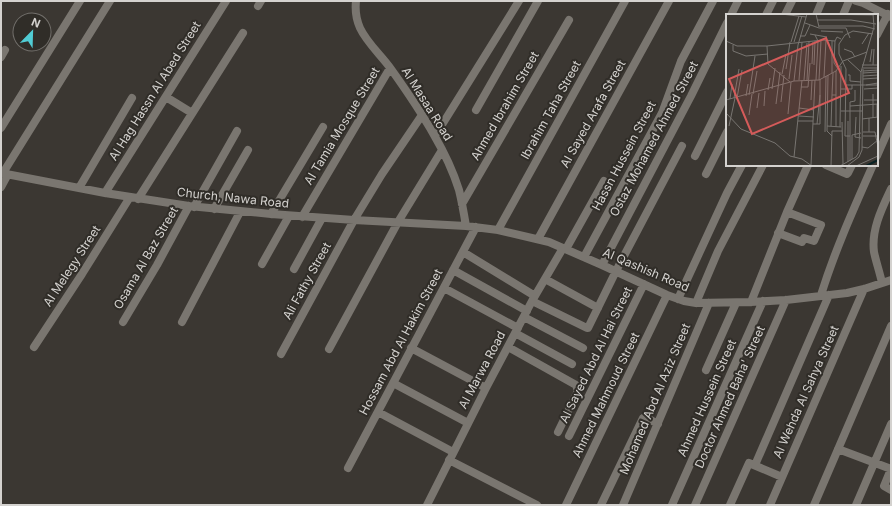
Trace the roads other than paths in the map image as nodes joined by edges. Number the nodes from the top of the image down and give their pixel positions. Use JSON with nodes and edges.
{"nodes":[{"id":1,"x":80,"y":1,"type":"edge"},
{"id":2,"x":110,"y":1,"type":"edge"},
{"id":3,"x":226,"y":1,"type":"edge"},
{"id":4,"x":356,"y":1,"type":"edge"},
{"id":5,"x":519,"y":1,"type":"edge"},
{"id":6,"x":538,"y":1,"type":"edge"},
{"id":7,"x":625,"y":1,"type":"edge"},
{"id":8,"x":669,"y":1,"type":"edge"},
{"id":9,"x":714,"y":1,"type":"edge"},
{"id":10,"x":738,"y":1,"type":"edge"},
{"id":11,"x":773,"y":1,"type":"edge"},
{"id":12,"x":792,"y":1,"type":"edge"},
{"id":13,"x":822,"y":1,"type":"edge"},
{"id":14,"x":849,"y":1,"type":"edge"},
{"id":15,"x":856,"y":1,"type":"edge"},
{"id":16,"x":732,"y":14,"type":"edge"},
{"id":17,"x":766,"y":14,"type":"edge"},
{"id":18,"x":786,"y":14,"type":"edge"},
{"id":19,"x":816,"y":14,"type":"edge"},
{"id":20,"x":843,"y":14,"type":"edge"},
{"id":21,"x":889,"y":16,"type":"edge"},
{"id":22,"x":569,"y":20,"type":"dead end"},
{"id":23,"x":726,"y":25,"type":"edge"},
{"id":24,"x":243,"y":33,"type":"dead end"},
{"id":25,"x":878,"y":33,"type":"edge"},
{"id":26,"x":390,"y":68,"type":"junction"},
{"id":27,"x":726,"y":94,"type":"edge"},
{"id":28,"x":166,"y":97,"type":"junction"},
{"id":29,"x":132,"y":98,"type":"dead end"},
{"id":30,"x":476,"y":110,"type":"dead end"},
{"id":31,"x":192,"y":113,"type":"junction"},
{"id":32,"x":422,"y":115,"type":"junction"},
{"id":33,"x":891,"y":124,"type":"edge"},
{"id":34,"x":323,"y":127,"type":"dead end"},
{"id":35,"x":1,"y":128,"type":"edge"},
{"id":36,"x":237,"y":131,"type":"dead end"},
{"id":37,"x":726,"y":134,"type":"edge"},
{"id":38,"x":434,"y":136,"type":"junction"},
{"id":39,"x":682,"y":146,"type":"dead end"},
{"id":40,"x":248,"y":150,"type":"dead end"},
{"id":41,"x":442,"y":150,"type":"junction"},
{"id":42,"x":878,"y":154,"type":"edge"},
{"id":43,"x":695,"y":156,"type":"dead end"},
{"id":44,"x":742,"y":166,"type":"edge"},
{"id":45,"x":762,"y":166,"type":"edge"},
{"id":46,"x":808,"y":166,"type":"edge"},
{"id":47,"x":828,"y":166,"type":"edge"},
{"id":48,"x":852,"y":166,"type":"edge"},
{"id":49,"x":873,"y":166,"type":"edge"},
{"id":50,"x":4,"y":174,"type":"edge"},
{"id":51,"x":706,"y":174,"type":"dead end"},
{"id":52,"x":604,"y":180,"type":"dead end"},
{"id":53,"x":1,"y":187,"type":"edge"},
{"id":54,"x":79,"y":188,"type":"junction"},
{"id":55,"x":891,"y":189,"type":"edge"},
{"id":56,"x":105,"y":193,"type":"junction"},
{"id":57,"x":134,"y":198,"type":"junction"},
{"id":58,"x":462,"y":204,"type":"junction"},
{"id":59,"x":192,"y":206,"type":"junction"},
{"id":60,"x":214,"y":209,"type":"junction"},
{"id":61,"x":240,"y":212,"type":"junction"},
{"id":62,"x":786,"y":212,"type":"junction"},
{"id":63,"x":271,"y":214,"type":"junction"},
{"id":64,"x":289,"y":216,"type":"junction"},
{"id":65,"x":302,"y":217,"type":"junction"},
{"id":66,"x":322,"y":218,"type":"junction"},
{"id":67,"x":354,"y":220,"type":"junction"},
{"id":68,"x":398,"y":222,"type":"junction"},
{"id":69,"x":466,"y":226,"type":"junction"},
{"id":70,"x":476,"y":227,"type":"junction"},
{"id":71,"x":498,"y":230,"type":"junction"},
{"id":72,"x":778,"y":233,"type":"junction"},
{"id":73,"x":538,"y":239,"type":"junction"},
{"id":74,"x":565,"y":249,"type":"junction"},
{"id":75,"x":463,"y":252,"type":"junction"},
{"id":76,"x":584,"y":257,"type":"junction"},
{"id":77,"x":262,"y":264,"type":"dead end"},
{"id":78,"x":602,"y":265,"type":"junction"},
{"id":79,"x":294,"y":269,"type":"dead end"},
{"id":80,"x":453,"y":270,"type":"junction"},
{"id":81,"x":616,"y":271,"type":"junction"},
{"id":82,"x":545,"y":279,"type":"junction"},
{"id":83,"x":891,"y":280,"type":"edge"},
{"id":84,"x":882,"y":283,"type":"junction"},
{"id":85,"x":644,"y":284,"type":"junction"},
{"id":86,"x":444,"y":288,"type":"junction"},
{"id":87,"x":864,"y":289,"type":"junction"},
{"id":88,"x":668,"y":295,"type":"junction"},
{"id":89,"x":825,"y":295,"type":"junction"},
{"id":90,"x":533,"y":298,"type":"junction"},
{"id":91,"x":678,"y":299,"type":"junction"},
{"id":92,"x":786,"y":300,"type":"junction"},
{"id":93,"x":763,"y":301,"type":"junction"},
{"id":94,"x":751,"y":302,"type":"junction"},
{"id":95,"x":696,"y":303,"type":"junction"},
{"id":96,"x":709,"y":303,"type":"junction"},
{"id":97,"x":736,"y":303,"type":"junction"},
{"id":98,"x":598,"y":308,"type":"junction"},
{"id":99,"x":525,"y":314,"type":"junction"},
{"id":100,"x":123,"y":322,"type":"dead end"},
{"id":101,"x":182,"y":322,"type":"dead end"},
{"id":102,"x":891,"y":326,"type":"edge"},
{"id":103,"x":516,"y":330,"type":"junction"},
{"id":104,"x":34,"y":347,"type":"dead end"},
{"id":105,"x":508,"y":347,"type":"junction"},
{"id":106,"x":412,"y":348,"type":"junction"},
{"id":107,"x":583,"y":348,"type":"dead end"},
{"id":108,"x":330,"y":349,"type":"dead end"},
{"id":109,"x":281,"y":354,"type":"dead end"},
{"id":110,"x":572,"y":364,"type":"dead end"},
{"id":111,"x":706,"y":370,"type":"dead end"},
{"id":112,"x":393,"y":383,"type":"junction"},
{"id":113,"x":486,"y":388,"type":"junction"},
{"id":114,"x":378,"y":412,"type":"junction"},
{"id":115,"x":468,"y":423,"type":"junction"},
{"id":116,"x":658,"y":424,"type":"junction"},
{"id":117,"x":891,"y":424,"type":"edge"},
{"id":118,"x":558,"y":432,"type":"dead end"},
{"id":119,"x":889,"y":434,"type":"edge"},
{"id":120,"x":568,"y":436,"type":"dead end"},
{"id":121,"x":838,"y":448,"type":"junction"},
{"id":122,"x":451,"y":456,"type":"junction"},
{"id":123,"x":874,"y":462,"type":"junction"},
{"id":124,"x":755,"y":465,"type":"junction"},
{"id":125,"x":348,"y":468,"type":"dead end"},
{"id":126,"x":891,"y":469,"type":"edge"},
{"id":127,"x":782,"y":478,"type":"junction"},
{"id":128,"x":891,"y":490,"type":"edge"},
{"id":129,"x":534,"y":504,"type":"edge"},
{"id":130,"x":427,"y":505,"type":"edge"},
{"id":131,"x":566,"y":505,"type":"edge"},
{"id":132,"x":601,"y":505,"type":"edge"},
{"id":133,"x":623,"y":505,"type":"edge"},
{"id":134,"x":672,"y":505,"type":"edge"},
{"id":135,"x":695,"y":505,"type":"edge"},
{"id":136,"x":730,"y":505,"type":"edge"},
{"id":137,"x":770,"y":505,"type":"edge"},
{"id":138,"x":814,"y":505,"type":"edge"},
{"id":139,"x":856,"y":505,"type":"edge"}],
"edges":[{"from":1,"to":35,"type":"street"},
{"from":2,"to":50,"type":"street"},
{"from":3,"to":28,"type":"street","name":"Al Hag Hassn Al Abed Street"},
{"from":4,"to":26,"type":"street","name":"Al Masaa Road"},
{"from":5,"to":38,"type":"street"},
{"from":6,"to":30,"type":"street"},
{"from":7,"to":71,"type":"street","name":"Ibrahim Taha Street"},
{"from":8,"to":73,"type":"street","name":"Al Sayed Arafa Street"},
{"from":9,"to":76,"type":"street","name":"Hassn Hussein Street"},
{"from":10,"to":16,"type":"street"},
{"from":11,"to":17,"type":"street"},
{"from":12,"to":18,"type":"street"},
{"from":13,"to":19,"type":"street"},
{"from":14,"to":20,"type":"street"},
{"from":15,"to":21,"type":"street"},
{"from":21,"to":25,"type":"street"},
{"from":22,"to":58,"type":"street","name":"Ahmed Ibrahim Street"},
{"from":23,"to":78,"type":"street","name":"Ostaz Mohamed Ahmed Street"},
{"from":24,"to":31,"type":"street","name":"Al Melegy Street"},
{"from":26,"to":32,"type":"street","name":"Al Masaa Road"},
{"from":26,"to":65,"type":"street","name":"Al Tamia Mosque Street"},
{"from":27,"to":43,"type":"street"},
{"from":28,"to":31,"type":"street"},
{"from":28,"to":56,"type":"street","name":"Al Hag Hassn Al Abed Street"},
{"from":29,"to":54,"type":"street"},
{"from":31,"to":57,"type":"street","name":"Al Melegy Street"},
{"from":32,"to":38,"type":"street","name":"Al Masaa Road"},
{"from":32,"to":67,"type":"street","name":"Ali Fathy Street"},
{"from":33,"to":42,"type":"street"},
{"from":34,"to":63,"type":"street"},
{"from":36,"to":59,"type":"street","name":"Osama Al Baz Street"},
{"from":37,"to":51,"type":"street"},
{"from":38,"to":41,"type":"street","name":"Al Masaa Road"},
{"from":39,"to":81,"type":"street"},
{"from":40,"to":60,"type":"street"},
{"from":41,"to":58,"type":"street","name":"Al Masaa Road"},
{"from":41,"to":68,"type":"street"},
{"from":44,"to":91,"type":"street"},
{"from":45,"to":95,"type":"street"},
{"from":46,"to":62,"type":"street"},
{"from":47,"to":48,"type":"street"},
{"from":49,"to":89,"type":"street"},
{"from":50,"to":53,"type":"street"},
{"from":50,"to":54,"type":"street","name":"Church, Nawa Road"},
{"from":52,"to":74,"type":"street","name":"Al Marwa Road"},
{"from":54,"to":56,"type":"street","name":"Church, Nawa Road"},
{"from":55,"to":84,"type":"street"},
{"from":56,"to":57,"type":"street","name":"Church, Nawa Road"},
{"from":57,"to":59,"type":"street","name":"Church, Nawa Road"},
{"from":57,"to":104,"type":"street","name":"Al Melegy Street"},
{"from":58,"to":69,"type":"street","name":"Al Masaa Road"},
{"from":59,"to":60,"type":"street","name":"Church, Nawa Road"},
{"from":59,"to":100,"type":"street","name":"Osama Al Baz Street"},
{"from":60,"to":61,"type":"street","name":"Church, Nawa Road"},
{"from":61,"to":63,"type":"street","name":"Church, Nawa Road"},
{"from":61,"to":101,"type":"street"},
{"from":62,"to":72,"type":"street"},
{"from":62,"to":72,"type":"street"},
{"from":63,"to":64,"type":"street","name":"Church, Nawa Road"},
{"from":64,"to":65,"type":"street","name":"Church, Nawa Road"},
{"from":64,"to":77,"type":"street"},
{"from":65,"to":66,"type":"street","name":"Church, Nawa Road"},
{"from":66,"to":67,"type":"street","name":"Church, Nawa Road"},
{"from":66,"to":79,"type":"street"},
{"from":67,"to":68,"type":"street","name":"Church, Nawa Road"},
{"from":67,"to":109,"type":"street","name":"Ali Fathy Street"},
{"from":68,"to":69,"type":"street","name":"Church, Nawa Road"},
{"from":68,"to":108,"type":"street"},
{"from":69,"to":70,"type":"street","name":"Al Qashish Road"},
{"from":70,"to":71,"type":"street","name":"Al Qashish Road"},
{"from":70,"to":75,"type":"street","name":"Hossam Abd Al Hakim Street"},
{"from":71,"to":73,"type":"street","name":"Al Qashish Road"},
{"from":72,"to":94,"type":"street"},
{"from":73,"to":74,"type":"street","name":"Al Qashish Road"},
{"from":74,"to":76,"type":"street","name":"Al Qashish Road"},
{"from":74,"to":82,"type":"street","name":"Al Marwa Road"},
{"from":75,"to":80,"type":"street","name":"Hossam Abd Al Hakim Street"},
{"from":75,"to":90,"type":"street"},
{"from":76,"to":78,"type":"street","name":"Al Qashish Road"},
{"from":78,"to":81,"type":"street","name":"Al Qashish Road"},
{"from":80,"to":86,"type":"street","name":"Hossam Abd Al Hakim Street"},
{"from":80,"to":99,"type":"street"},
{"from":81,"to":85,"type":"street","name":"Al Qashish Road"},
{"from":81,"to":98,"type":"street"},
{"from":82,"to":90,"type":"street","name":"Al Marwa Road"},
{"from":82,"to":98,"type":"street"},
{"from":83,"to":84,"type":"street","name":"Al Qashish Road"},
{"from":84,"to":87,"type":"street","name":"Al Qashish Road"},
{"from":85,"to":88,"type":"street","name":"Al Qashish Road"},
{"from":85,"to":120,"type":"street","name":"Al Sayed Abd Al Hai Street"},
{"from":86,"to":103,"type":"street"},
{"from":86,"to":106,"type":"street","name":"Hossam Abd Al Hakim Street"},
{"from":87,"to":89,"type":"street","name":"Al Qashish Road"},
{"from":87,"to":127,"type":"street","name":"Al Wehda Al Sahya Street"},
{"from":88,"to":91,"type":"street","name":"Al Qashish Road"},
{"from":88,"to":131,"type":"street","name":"Ahmed Mahmoud Street"},
{"from":89,"to":92,"type":"street","name":"Al Qashish Road"},
{"from":89,"to":124,"type":"street"},
{"from":90,"to":98,"type":"street"},
{"from":90,"to":99,"type":"street","name":"Al Marwa Road"},
{"from":91,"to":95,"type":"street","name":"Al Qashish Road"},
{"from":92,"to":93,"type":"street","name":"Al Qashish Road"},
{"from":92,"to":135,"type":"street","name":"Doctor Ahmed Baha' Street"},
{"from":93,"to":94,"type":"street","name":"Al Qashish Road"},
{"from":93,"to":134,"type":"street","name":"Ahmed Hussein Street"},
{"from":94,"to":97,"type":"street","name":"Al Qashish Road"},
{"from":95,"to":96,"type":"street","name":"Al Qashish Road"},
{"from":96,"to":97,"type":"street","name":"Al Qashish Road"},
{"from":96,"to":116,"type":"street","name":"Mohamed Abd Al Aziz Street"},
{"from":97,"to":111,"type":"street"},
{"from":99,"to":103,"type":"street","name":"Al Marwa Road"},
{"from":99,"to":107,"type":"street"},
{"from":102,"to":121,"type":"street"},
{"from":103,"to":105,"type":"street","name":"Al Marwa Road"},
{"from":103,"to":110,"type":"street"},
{"from":105,"to":113,"type":"street","name":"Al Marwa Road"},
{"from":105,"to":118,"type":"street"},
{"from":106,"to":112,"type":"street","name":"Hossam Abd Al Hakim Street"},
{"from":106,"to":113,"type":"street"},
{"from":112,"to":114,"type":"street","name":"Hossam Abd Al Hakim Street"},
{"from":112,"to":115,"type":"street"},
{"from":113,"to":115,"type":"street","name":"Al Marwa Road"},
{"from":114,"to":122,"type":"street"},
{"from":114,"to":125,"type":"street","name":"Hossam Abd Al Hakim Street"},
{"from":115,"to":122,"type":"street","name":"Al Marwa Road"},
{"from":116,"to":132,"type":"street"},
{"from":116,"to":133,"type":"street","name":"Mohamed Abd Al Aziz Street"},
{"from":117,"to":119,"type":"street"},
{"from":119,"to":123,"type":"street"},
{"from":121,"to":123,"type":"street"},
{"from":121,"to":138,"type":"street"},
{"from":122,"to":129,"type":"street"},
{"from":122,"to":130,"type":"street","name":"Al Marwa Road"},
{"from":123,"to":126,"type":"street"},
{"from":123,"to":139,"type":"street"},
{"from":124,"to":127,"type":"street"},
{"from":124,"to":136,"type":"street"},
{"from":126,"to":128,"type":"street"},
{"from":127,"to":137,"type":"street","name":"Al Wehda Al Sahya Street"}]}
